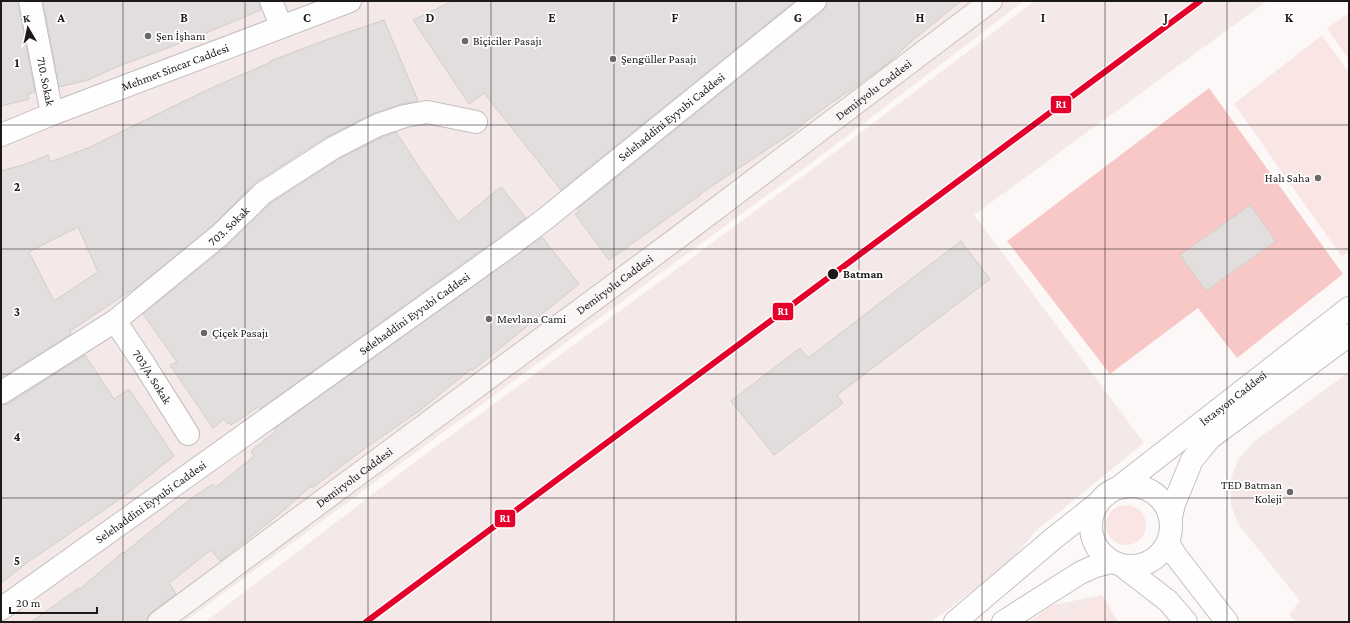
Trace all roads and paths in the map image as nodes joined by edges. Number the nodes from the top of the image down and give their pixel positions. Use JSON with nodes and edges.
{"nodes":[{"id":1,"x":30,"y":1,"type":"edge"},
{"id":2,"x":271,"y":1,"type":"edge"},
{"id":3,"x":350,"y":1,"type":"edge"},
{"id":4,"x":815,"y":1,"type":"edge"},
{"id":5,"x":991,"y":1,"type":"edge"},
{"id":6,"x":282,"y":26,"type":"junction"},
{"id":7,"x":52,"y":114,"type":"junction"},
{"id":8,"x":476,"y":122,"type":"dead end"},
{"id":9,"x":1,"y":135,"type":"edge"},
{"id":10,"x":1349,"y":308,"type":"edge"},
{"id":11,"x":115,"y":321,"type":"junction"},
{"id":12,"x":1349,"y":335,"type":"edge"},
{"id":13,"x":1,"y":393,"type":"edge"},
{"id":14,"x":188,"y":434,"type":"dead end"},
{"id":15,"x":1118,"y":488,"type":"junction"},
{"id":16,"x":1097,"y":504,"type":"junction"},
{"id":17,"x":1171,"y":517,"type":"junction"},
{"id":18,"x":1168,"y":543,"type":"junction"},
{"id":19,"x":1118,"y":564,"type":"junction"},
{"id":20,"x":1,"y":609,"type":"edge"},
{"id":21,"x":159,"y":622,"type":"edge"},
{"id":22,"x":955,"y":622,"type":"edge"},
{"id":23,"x":1003,"y":622,"type":"edge"},
{"id":24,"x":1186,"y":622,"type":"edge"},
{"id":25,"x":1227,"y":622,"type":"edge"}],
"edges":[{"from":1,"to":7,"type":"street","name":"710. Sokak"},
{"from":2,"to":6,"type":"street"},
{"from":3,"to":6,"type":"street","name":"Mehmet Sincar Caddesi"},
{"from":4,"to":20,"type":"street","name":"Selehaddini Eyyubi Caddesi"},
{"from":5,"to":21,"type":"main road","name":"Demiryolu Caddesi"},
{"from":6,"to":7,"type":"street","name":"Mehmet Sincar Caddesi"},
{"from":7,"to":9,"type":"street","name":"Mehmet Sincar Caddesi"},
{"from":8,"to":11,"type":"street","name":"703. Sokak"},
{"from":10,"to":15,"type":"street","name":"İstasyon Caddesi"},
{"from":11,"to":13,"type":"street","name":"703. Sokak"},
{"from":11,"to":14,"type":"street","name":"703/A. Sokak"},
{"from":12,"to":17,"type":"street"},
{"from":15,"to":16,"type":"street"},
{"from":15,"to":17,"type":"street"},
{"from":16,"to":19,"type":"street"},
{"from":16,"to":22,"type":"street"},
{"from":17,"to":18,"type":"street"},
{"from":18,"to":19,"type":"street"},
{"from":18,"to":25,"type":"street"},
{"from":19,"to":23,"type":"street"},
{"from":19,"to":24,"type":"street"}]}
